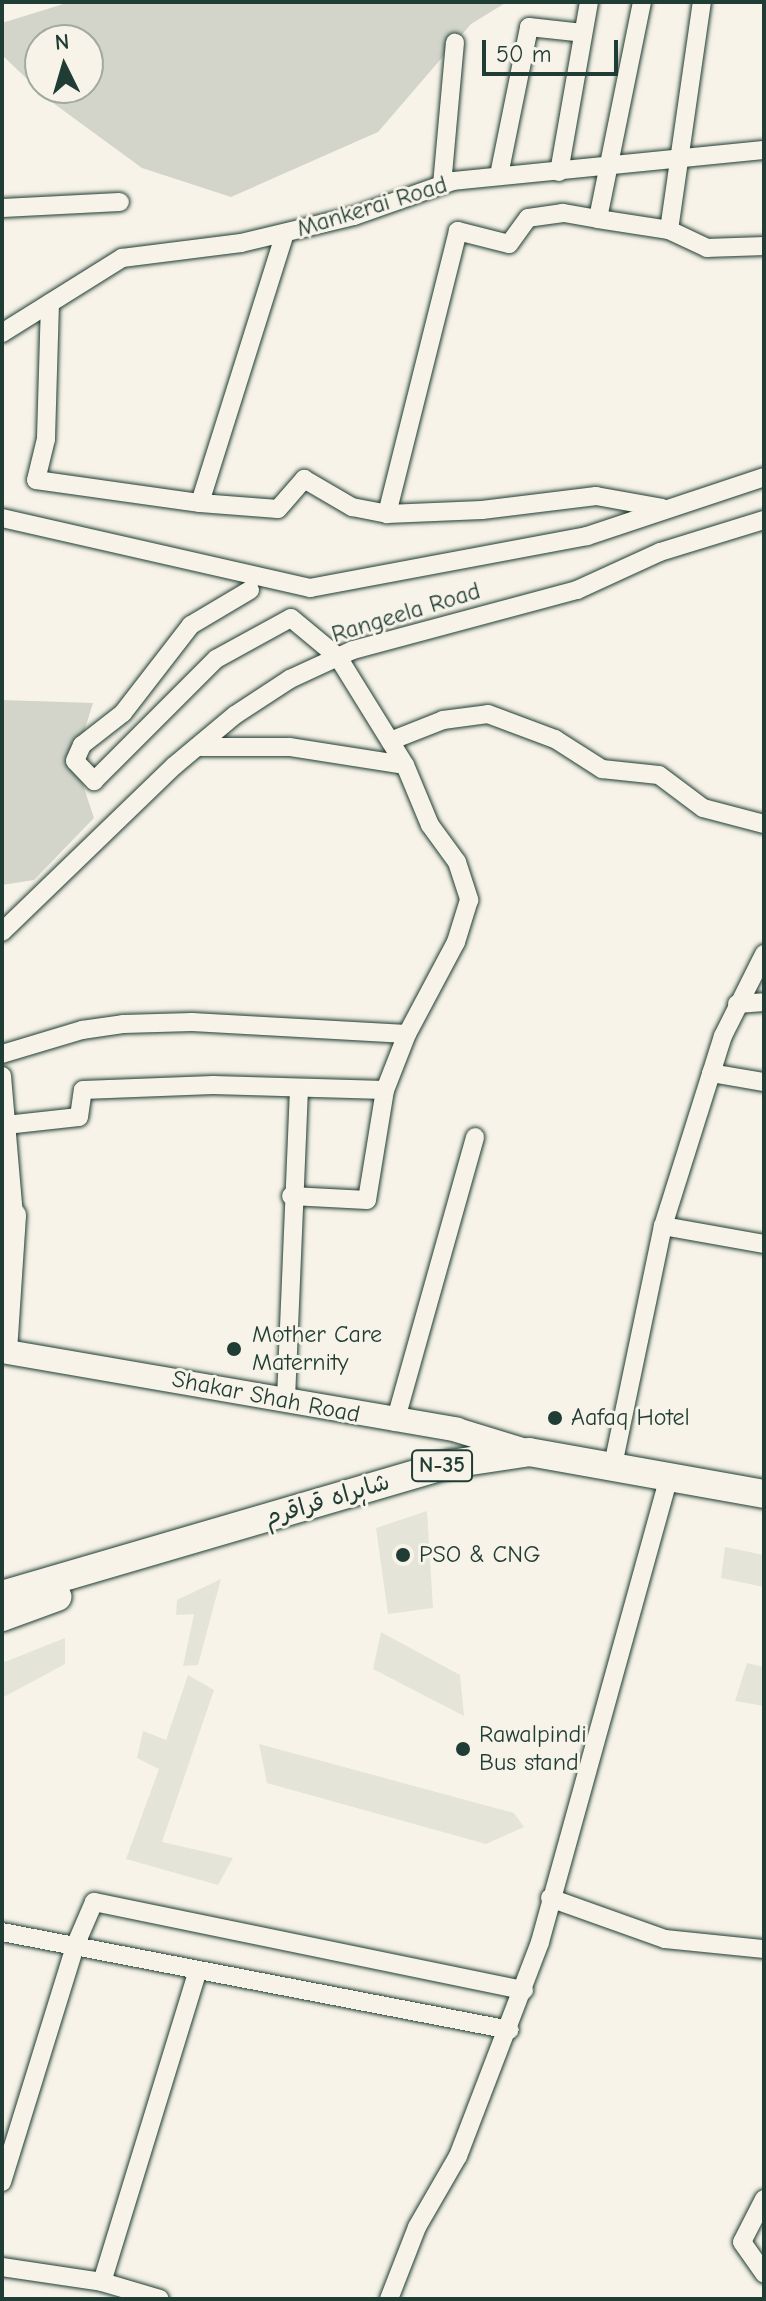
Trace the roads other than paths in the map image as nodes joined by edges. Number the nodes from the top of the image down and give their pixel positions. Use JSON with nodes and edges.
{"nodes":[{"id":1,"x":589,"y":2,"type":"edge"},
{"id":2,"x":642,"y":2,"type":"edge"},
{"id":3,"x":702,"y":2,"type":"edge"},
{"id":4,"x":583,"y":33,"type":"junction"},
{"id":5,"x":455,"y":43,"type":"dead end"},
{"id":6,"x":764,"y":150,"type":"edge"},
{"id":7,"x":679,"y":162,"type":"junction"},
{"id":8,"x":611,"y":168,"type":"junction"},
{"id":9,"x":559,"y":172,"type":"junction"},
{"id":10,"x":499,"y":175,"type":"junction"},
{"id":11,"x":442,"y":185,"type":"junction"},
{"id":12,"x":120,"y":202,"type":"dead end"},
{"id":13,"x":2,"y":208,"type":"edge"},
{"id":14,"x":598,"y":219,"type":"junction"},
{"id":15,"x":669,"y":230,"type":"junction"},
{"id":16,"x":285,"y":233,"type":"junction"},
{"id":17,"x":764,"y":246,"type":"edge"},
{"id":18,"x":50,"y":303,"type":"junction"},
{"id":19,"x":2,"y":333,"type":"edge"},
{"id":20,"x":764,"y":477,"type":"edge"},
{"id":21,"x":200,"y":503,"type":"junction"},
{"id":22,"x":663,"y":508,"type":"junction"},
{"id":23,"x":387,"y":514,"type":"junction"},
{"id":24,"x":2,"y":518,"type":"edge"},
{"id":25,"x":764,"y":520,"type":"edge"},
{"id":26,"x":250,"y":590,"type":"dead end"},
{"id":27,"x":338,"y":657,"type":"junction"},
{"id":28,"x":390,"y":741,"type":"junction"},
{"id":29,"x":197,"y":747,"type":"junction"},
{"id":30,"x":405,"y":765,"type":"junction"},
{"id":31,"x":764,"y":824,"type":"edge"},
{"id":32,"x":2,"y":932,"type":"edge"},
{"id":33,"x":764,"y":954,"type":"edge"},
{"id":34,"x":764,"y":1002,"type":"edge"},
{"id":35,"x":737,"y":1004,"type":"junction"},
{"id":36,"x":407,"y":1034,"type":"junction"},
{"id":37,"x":2,"y":1054,"type":"edge"},
{"id":38,"x":711,"y":1073,"type":"junction"},
{"id":39,"x":2,"y":1076,"type":"edge"},
{"id":40,"x":764,"y":1082,"type":"edge"},
{"id":41,"x":299,"y":1088,"type":"junction"},
{"id":42,"x":385,"y":1090,"type":"junction"},
{"id":43,"x":6,"y":1125,"type":"junction"},
{"id":44,"x":475,"y":1137,"type":"dead end"},
{"id":45,"x":291,"y":1196,"type":"junction"},
{"id":46,"x":8,"y":1215,"type":"edge"},
{"id":47,"x":663,"y":1226,"type":"junction"},
{"id":48,"x":764,"y":1244,"type":"edge"},
{"id":49,"x":3,"y":1357,"type":"edge"},
{"id":50,"x":286,"y":1399,"type":"junction"},
{"id":51,"x":395,"y":1422,"type":"junction"},
{"id":52,"x":529,"y":1452,"type":"junction"},
{"id":53,"x":613,"y":1465,"type":"junction"},
{"id":54,"x":669,"y":1476,"type":"junction"},
{"id":55,"x":764,"y":1494,"type":"edge"},
{"id":56,"x":129,"y":1561,"type":"junction"},
{"id":57,"x":2,"y":1595,"type":"edge"},
{"id":58,"x":2,"y":1617,"type":"edge"},
{"id":59,"x":550,"y":1898,"type":"junction"},
{"id":60,"x":2,"y":1932,"type":"edge"},
{"id":61,"x":75,"y":1946,"type":"junction"},
{"id":62,"x":764,"y":1949,"type":"edge"},
{"id":63,"x":198,"y":1970,"type":"junction"},
{"id":64,"x":524,"y":1990,"type":"junction"},
{"id":65,"x":510,"y":2030,"type":"junction"},
{"id":66,"x":2,"y":2182,"type":"edge"},
{"id":67,"x":764,"y":2199,"type":"edge"},
{"id":68,"x":2,"y":2267,"type":"edge"},
{"id":69,"x":764,"y":2274,"type":"edge"},
{"id":70,"x":102,"y":2282,"type":"junction"},
{"id":71,"x":160,"y":2299,"type":"edge"},
{"id":72,"x":389,"y":2299,"type":"edge"}],
"edges":[{"from":1,"to":4,"type":"street"},
{"from":2,"to":8,"type":"street"},
{"from":3,"to":7,"type":"street"},
{"from":4,"to":9,"type":"street"},
{"from":4,"to":10,"type":"street"},
{"from":5,"to":11,"type":"street"},
{"from":6,"to":7,"type":"street","name":"Mankerai Road"},
{"from":7,"to":8,"type":"street","name":"Mankerai Road"},
{"from":7,"to":15,"type":"street"},
{"from":8,"to":9,"type":"street","name":"Mankerai Road"},
{"from":8,"to":14,"type":"street"},
{"from":9,"to":10,"type":"street","name":"Mankerai Road"},
{"from":10,"to":11,"type":"street","name":"Mankerai Road"},
{"from":11,"to":16,"type":"street","name":"Mankerai Road"},
{"from":12,"to":13,"type":"street"},
{"from":14,"to":15,"type":"street"},
{"from":14,"to":23,"type":"street"},
{"from":15,"to":17,"type":"street"},
{"from":16,"to":18,"type":"street","name":"Mankerai Road"},
{"from":16,"to":21,"type":"street"},
{"from":18,"to":19,"type":"street","name":"Mankerai Road"},
{"from":18,"to":21,"type":"street"},
{"from":20,"to":22,"type":"street"},
{"from":21,"to":23,"type":"street"},
{"from":22,"to":23,"type":"street"},
{"from":22,"to":24,"type":"street"},
{"from":25,"to":27,"type":"street","name":"Rangeela Road"},
{"from":26,"to":27,"type":"street"},
{"from":27,"to":28,"type":"street"},
{"from":27,"to":29,"type":"street","name":"Rangeela Road"},
{"from":28,"to":30,"type":"street"},
{"from":28,"to":31,"type":"street"},
{"from":29,"to":30,"type":"street"},
{"from":29,"to":32,"type":"street","name":"Rangeela Road"},
{"from":30,"to":36,"type":"street"},
{"from":33,"to":35,"type":"street"},
{"from":34,"to":35,"type":"street"},
{"from":35,"to":38,"type":"street"},
{"from":36,"to":37,"type":"street"},
{"from":36,"to":42,"type":"street"},
{"from":38,"to":40,"type":"street"},
{"from":38,"to":47,"type":"street"},
{"from":39,"to":43,"type":"street"},
{"from":41,"to":42,"type":"street"},
{"from":41,"to":43,"type":"street"},
{"from":41,"to":45,"type":"street"},
{"from":42,"to":45,"type":"street"},
{"from":43,"to":46,"type":"street"},
{"from":44,"to":51,"type":"street"},
{"from":45,"to":50,"type":"street"},
{"from":46,"to":49,"type":"main road"},
{"from":47,"to":48,"type":"street"},
{"from":47,"to":53,"type":"street"},
{"from":49,"to":50,"type":"main road","name":"Shakar Shah Road"},
{"from":50,"to":51,"type":"main road","name":"Shakar Shah Road"},
{"from":51,"to":52,"type":"main road","name":"Shakar Shah Road"},
{"from":52,"to":53,"type":"highway","name":"شاہراہ قراقرم","number":"N-35"},
{"from":52,"to":56,"type":"highway","name":"شاہراہ قراقرم","number":"N-35"},
{"from":53,"to":54,"type":"highway","name":"شاہراہ قراقرم","number":"N-35"},
{"from":54,"to":55,"type":"highway","name":"شاہراہ قراقرم","number":"N-35"},
{"from":54,"to":59,"type":"street"},
{"from":56,"to":57,"type":"highway","name":"شاہراہ قراقرم","number":"N-35"},
{"from":56,"to":58,"type":"highway","name":"شاہراہ قراقرم","number":"N-35"},
{"from":59,"to":62,"type":"street"},
{"from":59,"to":64,"type":"street"},
{"from":60,"to":61,"type":"street"},
{"from":61,"to":63,"type":"street"},
{"from":61,"to":64,"type":"street"},
{"from":61,"to":66,"type":"street"},
{"from":63,"to":65,"type":"street"},
{"from":63,"to":70,"type":"street"},
{"from":64,"to":65,"type":"street"},
{"from":65,"to":72,"type":"street"},
{"from":67,"to":69,"type":"street"},
{"from":68,"to":70,"type":"street"},
{"from":70,"to":71,"type":"street"}]}
